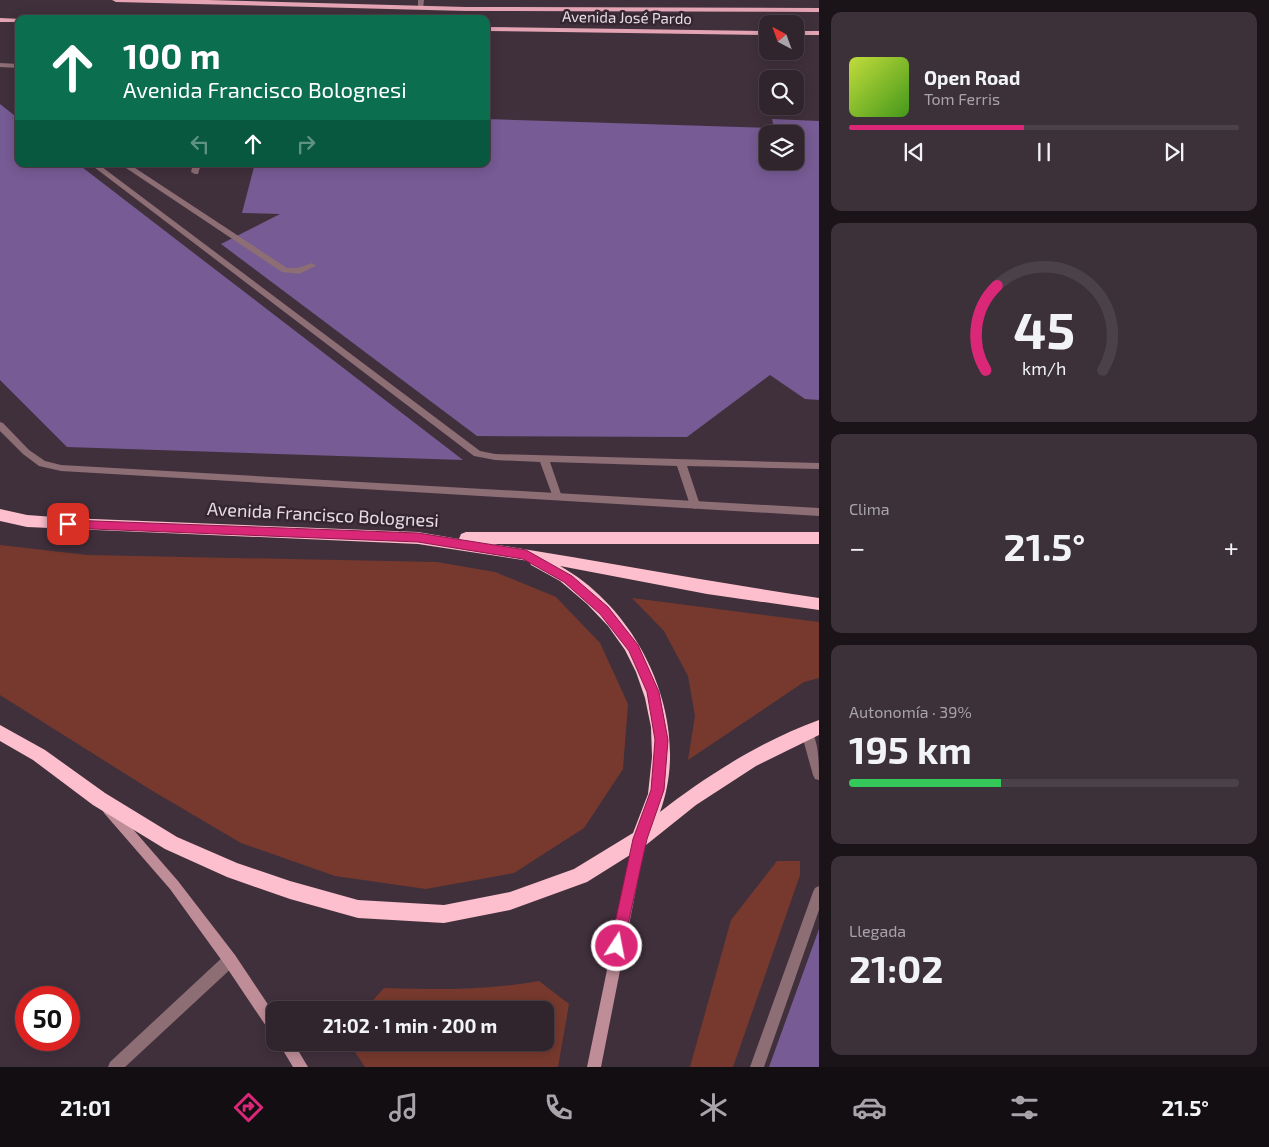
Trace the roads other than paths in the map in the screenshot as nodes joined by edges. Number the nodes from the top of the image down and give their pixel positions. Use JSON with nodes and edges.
{"nodes":[{"id":1,"x":116,"y":0,"type":"edge"},
{"id":2,"x":421,"y":4,"type":"edge"},
{"id":3,"x":819,"y":10,"type":"edge"},
{"id":4,"x":0,"y":20,"type":"edge"},
{"id":5,"x":15,"y":20,"type":"edge"},
{"id":6,"x":490,"y":29,"type":"edge"},
{"id":7,"x":759,"y":32,"type":"edge"},
{"id":8,"x":804,"y":33,"type":"edge"},
{"id":9,"x":819,"y":33,"type":"edge"},
{"id":10,"x":0,"y":65,"type":"edge"},
{"id":11,"x":15,"y":66,"type":"edge"},
{"id":12,"x":98,"y":167,"type":"edge"},
{"id":13,"x":129,"y":167,"type":"edge"},
{"id":14,"x":312,"y":266,"type":"dead end"},
{"id":15,"x":0,"y":425,"type":"edge"},
{"id":16,"x":544,"y":459,"type":"junction"},
{"id":17,"x":681,"y":462,"type":"junction"},
{"id":18,"x":819,"y":466,"type":"edge"},
{"id":19,"x":557,"y":497,"type":"junction"},
{"id":20,"x":695,"y":505,"type":"junction"},
{"id":21,"x":819,"y":512,"type":"edge"},
{"id":22,"x":0,"y":515,"type":"edge"},
{"id":23,"x":418,"y":538,"type":"junction"},
{"id":24,"x":819,"y":538,"type":"edge"},
{"id":25,"x":526,"y":555,"type":"junction"},
{"id":26,"x":819,"y":604,"type":"edge"},
{"id":27,"x":813,"y":730,"type":"edge"},
{"id":28,"x":0,"y":732,"type":"edge"},
{"id":29,"x":819,"y":775,"type":"edge"},
{"id":30,"x":99,"y":799,"type":"junction"},
{"id":31,"x":640,"y":839,"type":"junction"},
{"id":32,"x":819,"y":892,"type":"edge"},
{"id":33,"x":230,"y":960,"type":"junction"},
{"id":34,"x":266,"y":1014,"type":"edge"},
{"id":35,"x":291,"y":1051,"type":"edge"},
{"id":36,"x":115,"y":1067,"type":"edge"},
{"id":37,"x":301,"y":1067,"type":"edge"},
{"id":38,"x":594,"y":1067,"type":"edge"},
{"id":39,"x":757,"y":1067,"type":"edge"}],
"edges":[{"from":1,"to":2,"type":"main road","name":"Avenida José Pardo"},
{"from":2,"to":3,"type":"main road","name":"Avenida José Pardo"},
{"from":4,"to":5,"type":"main road"},
{"from":6,"to":7,"type":"main road","name":"Avenida José Pardo"},
{"from":8,"to":9,"type":"main road"},
{"from":10,"to":11,"type":"street"},
{"from":12,"to":16,"type":"street"},
{"from":13,"to":14,"type":"street"},
{"from":15,"to":19,"type":"street"},
{"from":16,"to":17,"type":"street"},
{"from":16,"to":19,"type":"street"},
{"from":17,"to":18,"type":"street"},
{"from":17,"to":20,"type":"street"},
{"from":19,"to":20,"type":"street"},
{"from":20,"to":21,"type":"street"},
{"from":22,"to":23,"type":"highway","name":"Avenida Francisco Bolognesi"},
{"from":23,"to":24,"type":"highway"},
{"from":23,"to":25,"type":"highway","name":"Avenida Francisco Bolognesi"},
{"from":25,"to":26,"type":"highway","name":"Avenida Francisco Bolognesi"},
{"from":25,"to":31,"type":"highway"},
{"from":27,"to":29,"type":"street"},
{"from":27,"to":31,"type":"highway"},
{"from":28,"to":30,"type":"highway"},
{"from":30,"to":31,"type":"highway"},
{"from":30,"to":33,"type":"main road"},
{"from":31,"to":38,"type":"main road"},
{"from":32,"to":39,"type":"street"},
{"from":33,"to":34,"type":"main road"},
{"from":33,"to":36,"type":"street"},
{"from":35,"to":37,"type":"main road"}]}
